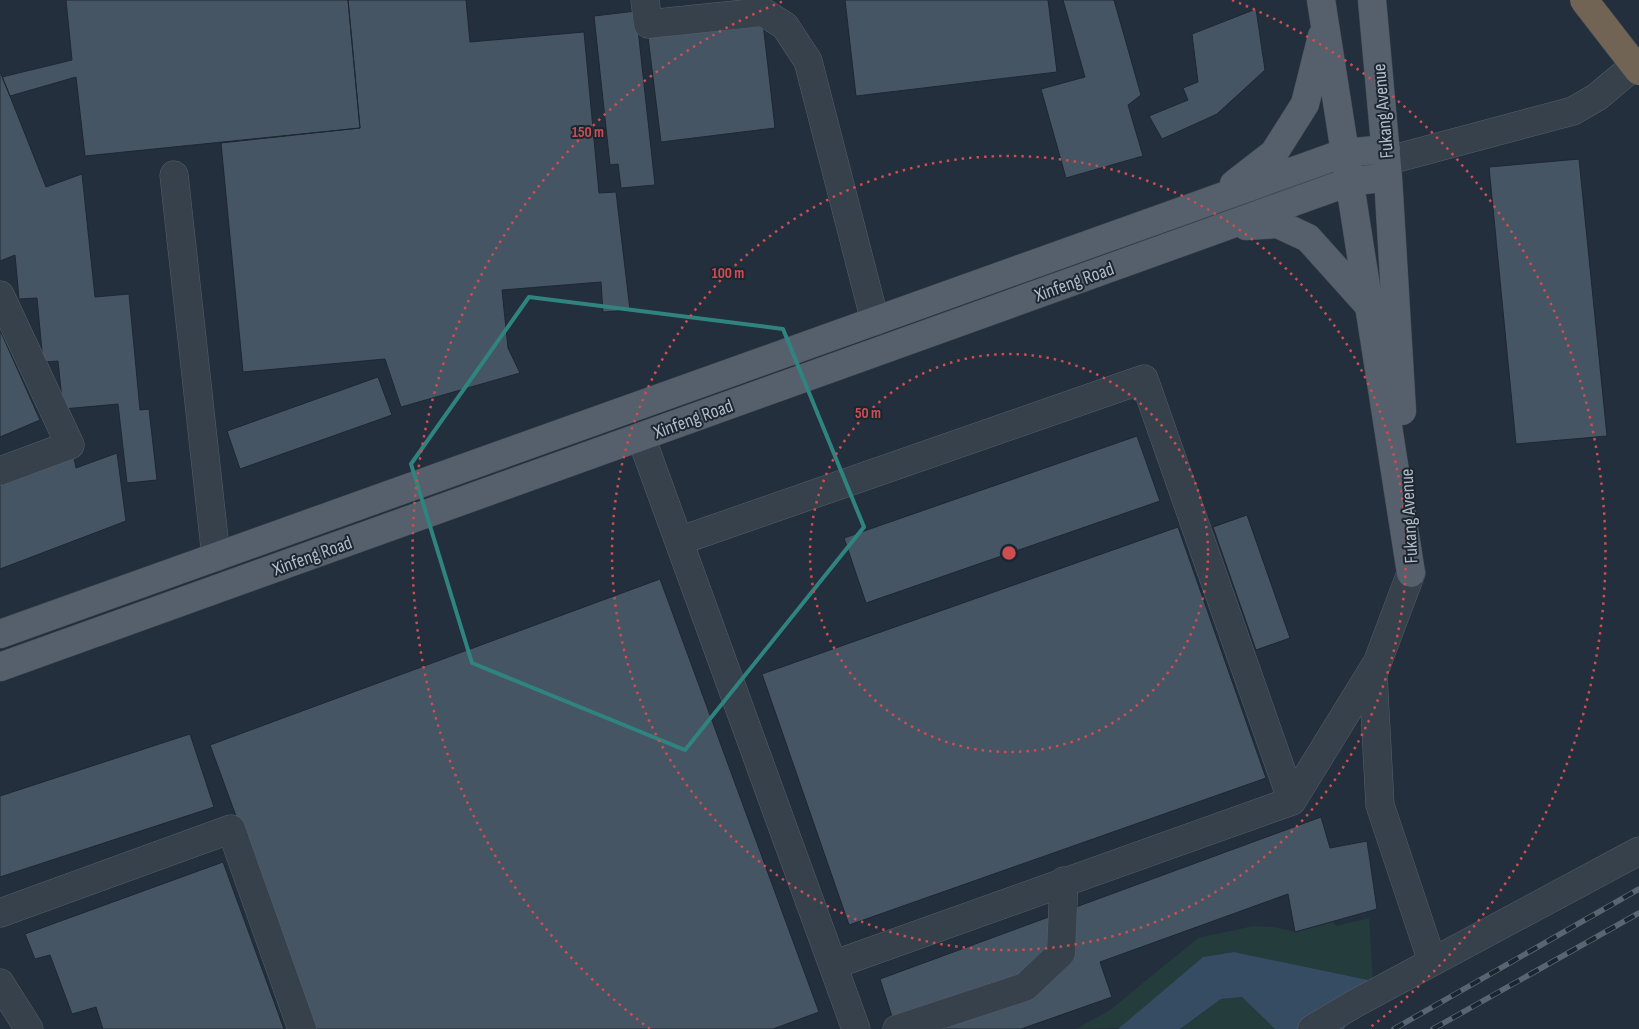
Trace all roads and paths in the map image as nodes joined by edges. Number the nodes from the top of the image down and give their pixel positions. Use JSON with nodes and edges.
{"nodes":[{"id":1,"x":645,"y":0,"type":"edge"},
{"id":2,"x":1372,"y":0,"type":"edge"},
{"id":3,"x":1584,"y":0,"type":"edge"},
{"id":4,"x":723,"y":8,"type":"edge"},
{"id":5,"x":1323,"y":12,"type":"edge"},
{"id":6,"x":1639,"y":62,"type":"edge"},
{"id":7,"x":1639,"y":71,"type":"edge"},
{"id":8,"x":1344,"y":153,"type":"junction"},
{"id":9,"x":1386,"y":163,"type":"junction"},
{"id":10,"x":174,"y":175,"type":"dead end"},
{"id":11,"x":1349,"y":182,"type":"junction"},
{"id":12,"x":1213,"y":200,"type":"junction"},
{"id":13,"x":1224,"y":227,"type":"junction"},
{"id":14,"x":0,"y":295,"type":"edge"},
{"id":15,"x":1369,"y":306,"type":"junction"},
{"id":16,"x":875,"y":321,"type":"junction"},
{"id":17,"x":641,"y":436,"type":"junction"},
{"id":18,"x":0,"y":471,"type":"edge"},
{"id":19,"x":679,"y":541,"type":"junction"},
{"id":20,"x":216,"y":557,"type":"junction"},
{"id":21,"x":1411,"y":573,"type":"junction"},
{"id":22,"x":0,"y":634,"type":"edge"},
{"id":23,"x":1380,"y":657,"type":"junction"},
{"id":24,"x":0,"y":667,"type":"edge"},
{"id":25,"x":1292,"y":801,"type":"junction"},
{"id":26,"x":1639,"y":851,"type":"edge"},
{"id":27,"x":1064,"y":881,"type":"junction"},
{"id":28,"x":0,"y":913,"type":"edge"},
{"id":29,"x":1432,"y":962,"type":"junction"},
{"id":30,"x":833,"y":965,"type":"junction"},
{"id":31,"x":0,"y":983,"type":"edge"},
{"id":32,"x":29,"y":1029,"type":"edge"},
{"id":33,"x":302,"y":1029,"type":"edge"},
{"id":34,"x":856,"y":1029,"type":"edge"},
{"id":35,"x":897,"y":1029,"type":"edge"},
{"id":36,"x":1312,"y":1029,"type":"edge"}],
"edges":[{"from":1,"to":4,"type":"street"},
{"from":2,"to":9,"type":"main road","name":"Fukang Avenue"},
{"from":3,"to":7,"type":"highway","bridge":true},
{"from":4,"to":16,"type":"street"},
{"from":5,"to":8,"type":"main road","name":"Fukang Avenue"},
{"from":5,"to":12,"type":"main road"},
{"from":6,"to":9,"type":"street"},
{"from":8,"to":9,"type":"main road","name":"Xinfeng Road"},
{"from":8,"to":11,"type":"main road","name":"Fukang Avenue"},
{"from":8,"to":12,"type":"main road","name":"Xinfeng Road"},
{"from":9,"to":11,"type":"main road","name":"Xinfeng Road"},
{"from":9,"to":21,"type":"main road","name":"Fukang Avenue"},
{"from":10,"to":20,"type":"street"},
{"from":11,"to":13,"type":"main road","name":"Xinfeng Road"},
{"from":11,"to":15,"type":"main road","name":"Fukang Avenue"},
{"from":12,"to":16,"type":"main road","name":"Xinfeng Road"},
{"from":13,"to":15,"type":"main road"},
{"from":13,"to":17,"type":"main road","name":"Xinfeng Road"},
{"from":14,"to":18,"type":"street"},
{"from":15,"to":21,"type":"main road","name":"Fukang Avenue"},
{"from":16,"to":20,"type":"main road","name":"Xinfeng Road"},
{"from":17,"to":19,"type":"street"},
{"from":17,"to":24,"type":"main road","name":"Xinfeng Road"},
{"from":19,"to":25,"type":"street"},
{"from":19,"to":30,"type":"street"},
{"from":20,"to":22,"type":"main road","name":"Xinfeng Road"},
{"from":21,"to":23,"type":"street"},
{"from":23,"to":25,"type":"street"},
{"from":23,"to":29,"type":"street"},
{"from":25,"to":27,"type":"street"},
{"from":26,"to":29,"type":"street"},
{"from":27,"to":30,"type":"street"},
{"from":27,"to":35,"type":"street"},
{"from":28,"to":33,"type":"street"},
{"from":29,"to":36,"type":"street"},
{"from":30,"to":34,"type":"street"},
{"from":31,"to":32,"type":"street"}]}
